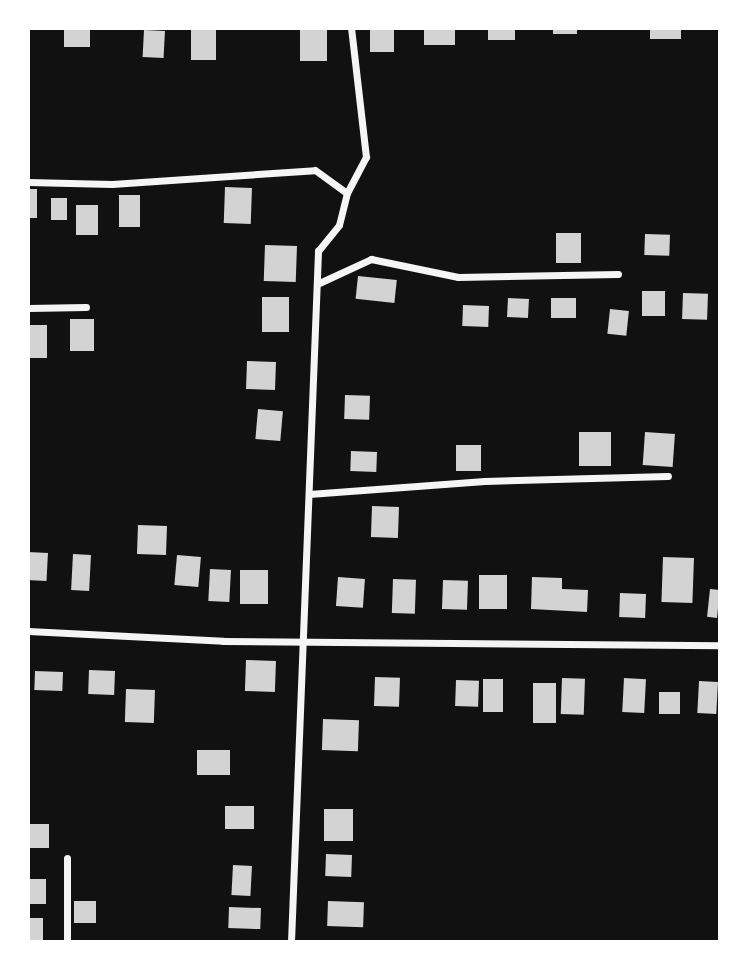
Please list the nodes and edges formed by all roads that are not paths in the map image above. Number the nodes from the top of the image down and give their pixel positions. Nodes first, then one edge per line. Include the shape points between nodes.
1 (351, 28) edge
2 (28, 182) edge
3 (347, 193) junction
4 (618, 274) dead end
5 (317, 284) junction
6 (86, 307) dead end
7 (28, 308) edge
8 (668, 476) dead end
9 (309, 494) junction
10 (28, 631) edge
11 (303, 642) junction
12 (720, 645) edge
13 (67, 858) dead end
14 (67, 942) edge
15 (291, 942) edge

1 - 3 street via 366,157
2 - 3 street via 112,184 315,170
3 - 5 street via 339,225 318,251
4 - 5 street via 458,277 371,259
5 - 9 street
6 - 7 street
8 - 9 street via 485,481
9 - 11 street
10 - 11 street
11 - 12 street
11 - 15 street
13 - 14 street

